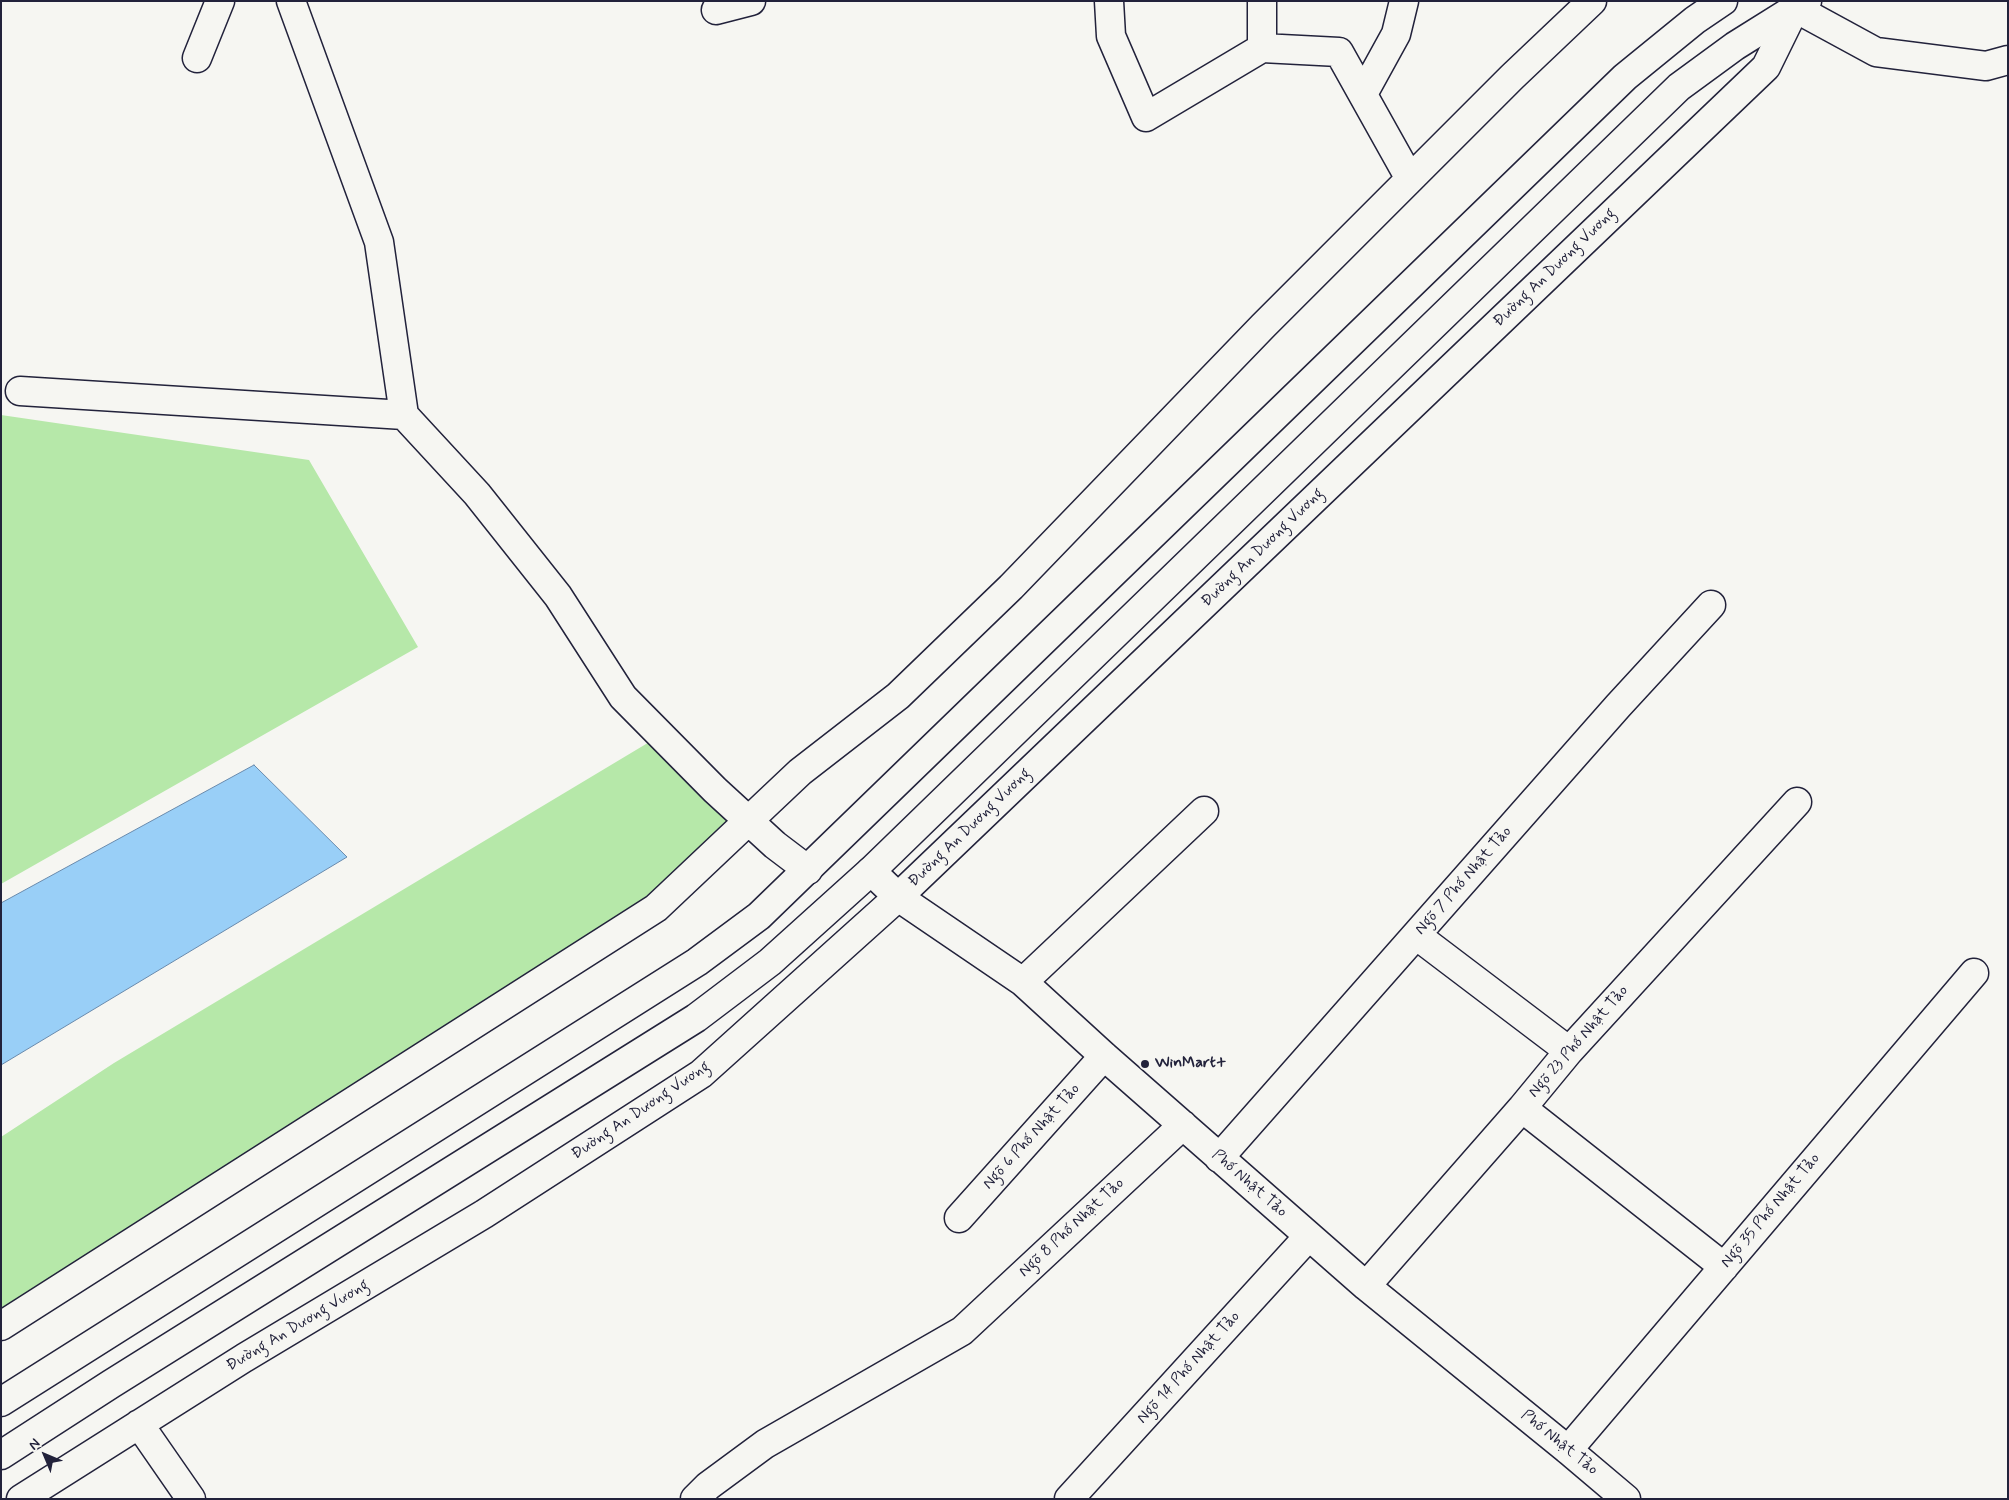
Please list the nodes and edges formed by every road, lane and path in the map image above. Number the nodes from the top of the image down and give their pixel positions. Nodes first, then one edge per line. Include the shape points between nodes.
1 (220, 1) edge
2 (291, 1) edge
3 (751, 1) edge
4 (1109, 1) edge
5 (1262, 1) edge
6 (1404, 1) edge
7 (1592, 1) edge
8 (1722, 1) edge
9 (1801, 5) edge
10 (716, 10) dead end
11 (1262, 48) junction
12 (197, 58) dead end
13 (2008, 60) edge
14 (1362, 94) junction
15 (1410, 179) junction
16 (20, 391) dead end
17 (404, 415) junction
18 (1711, 605) dead end
19 (1796, 802) dead end
20 (1204, 811) dead end
21 (749, 820) junction
22 (808, 870) junction
23 (870, 871) junction
24 (898, 897) junction
25 (1416, 935) junction
26 (1974, 973) dead end
27 (1023, 982) junction
28 (1569, 1051) junction
29 (1104, 1056) junction
30 (1522, 1108) junction
31 (1183, 1125) junction
32 (1219, 1158) junction
33 (960, 1218) dead end
34 (1308, 1236) junction
35 (1724, 1267) junction
36 (1366, 1286) junction
37 (1, 1326) edge
38 (1, 1402) edge
39 (139, 1424) junction
40 (1568, 1450) junction
41 (1, 1455) edge
42 (21, 1499) edge
43 (191, 1499) edge
44 (695, 1499) edge
45 (1069, 1499) edge
46 (1626, 1499) edge

1 - 12 street
2 - 17 street via 379,242
3 - 10 street
4 - 11 street via 1111,36 1146,117
5 - 11 street
6 - 14 street via 1396,34
7 - 15 street
8 - 22 street via 1624,77
9 - 13 street via 1876,52 1986,66
9 - 23 street via 1735,46 1679,87
9 - 24 street, Đường An Dương Vương via 1766,67
11 - 14 street via 1339,52
14 - 15 street
15 - 21 street via 1011,587 898,696 800,772
16 - 17 street
17 - 21 street via 477,494 558,596 623,697
18 - 25 street, Ngõ 7 Phố Nhật Tảo
19 - 28 street, Ngõ 23 Phố Nhật Tảo
20 - 27 street
21 - 22 street
21 - 37 street via 656,908
22 - 38 street via 759,916 696,962
23 - 24 street, Phố Nhật Tảo
23 - 41 street via 770,962 696,1018
24 - 27 street, Phố Nhật Tảo
24 - 39 street, Đường An Dương Vương via 701,1074 484,1214
25 - 28 street
25 - 32 street, Ngõ 7 Phố Nhật Tảo
26 - 35 street, Ngõ 35 Phố Nhật Tảo
27 - 29 street, Phố Nhật Tảo
28 - 30 street, Ngõ 23 Phố Nhật Tảo
29 - 31 street, Phố Nhật Tảo
29 - 33 street, Ngõ 6 Phố Nhật Tảo
30 - 35 street
30 - 36 street, Ngõ 23 Phố Nhật Tảo
31 - 32 street, Phố Nhật Tảo
31 - 44 street, Ngõ 8 Phố Nhật Tảo via 962,1332 765,1444
32 - 34 street, Phố Nhật Tảo
34 - 36 street, Phố Nhật Tảo
34 - 45 street, Ngõ 14 Phố Nhật Tảo
35 - 40 street, Ngõ 35 Phố Nhật Tảo
36 - 40 street, Phố Nhật Tảo
39 - 42 street, Đường An Dương Vương
39 - 43 street
40 - 46 street, Phố Nhật Tảo

